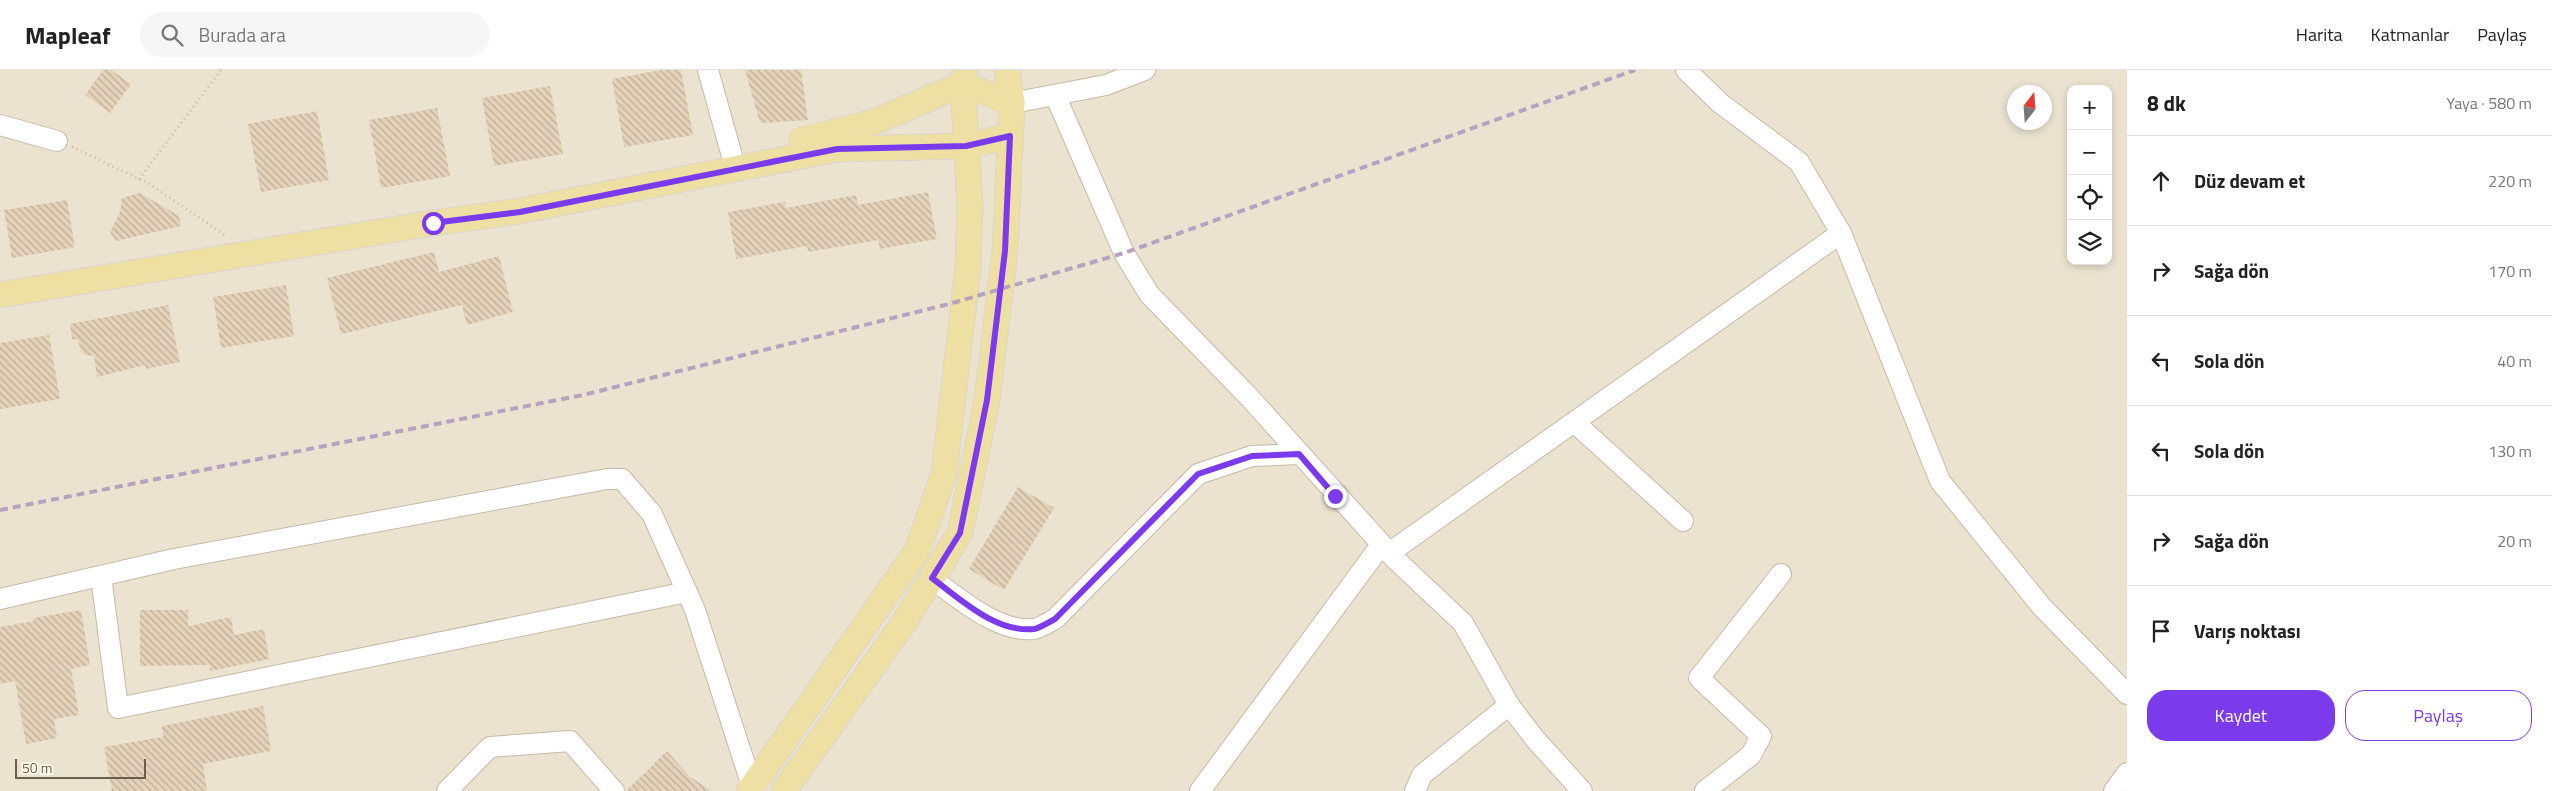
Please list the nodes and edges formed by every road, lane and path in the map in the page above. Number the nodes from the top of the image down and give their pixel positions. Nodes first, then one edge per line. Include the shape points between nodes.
1 (221, 70) edge
2 (708, 70) edge
3 (1007, 70) edge
4 (1145, 70) edge
5 (1686, 70) edge
6 (964, 77) edge
7 (1055, 95) junction
8 (1012, 103) junction
9 (0, 124) edge
10 (1010, 136) junction
11 (57, 141) joint
12 (966, 146) junction
13 (732, 156) junction
14 (139, 179) junction
15 (433, 223) junction
16 (1841, 233) junction
17 (251, 253) junction
18 (0, 295) edge
19 (1574, 422) junction
20 (1299, 454) junction
21 (1683, 521) dead end
22 (1385, 549) junction
23 (1781, 574) dead end
24 (101, 576) junction
25 (932, 578) junction
26 (687, 592) junction
27 (0, 600) edge
28 (2127, 694) edge
29 (1509, 705) junction
30 (2127, 773) edge
31 (750, 788) edge
32 (447, 791) edge
33 (614, 791) edge
34 (784, 791) edge
35 (1200, 791) edge
36 (1415, 791) edge
37 (1582, 791) edge
38 (1705, 791) edge
39 (2114, 791) edge

1 - 14 path
2 - 13 street
3 - 8 main road
4 - 7 street via 1106,85
5 - 16 street via 1720,102 1799,162
6 - 8 main road
6 - 12 main road
6 - 13 main road via 874,122
7 - 8 street
7 - 20 street via 1124,253 1149,294 1249,397
8 - 10 main road
9 - 11 street
10 - 12 main road
10 - 25 main road via 1005,251 987,400 960,533
11 - 14 path
12 - 15 main road via 837,149 520,212
12 - 31 main road via 970,205 968,267 944,474 917,551
13 - 15 main road via 472,203
14 - 17 path
15 - 17 main road
16 - 19 street
16 - 28 street via 1940,481 2042,607
17 - 18 main road
19 - 21 street
19 - 22 street
20 - 22 street
20 - 25 street via 1252,456 1198,474 1055,619 1034,629 1010,626 982,615
22 - 29 street via 1463,623
22 - 35 street
23 - 38 street via 1699,678 1760,736 1751,755
24 - 26 street via 174,559 607,479 622,479 652,514
24 - 26 street via 118,708
24 - 27 street
25 - 34 main road via 901,627
26 - 31 street
29 - 36 street via 1422,775
29 - 37 street
30 - 39 street
32 - 33 street via 490,747 570,741

